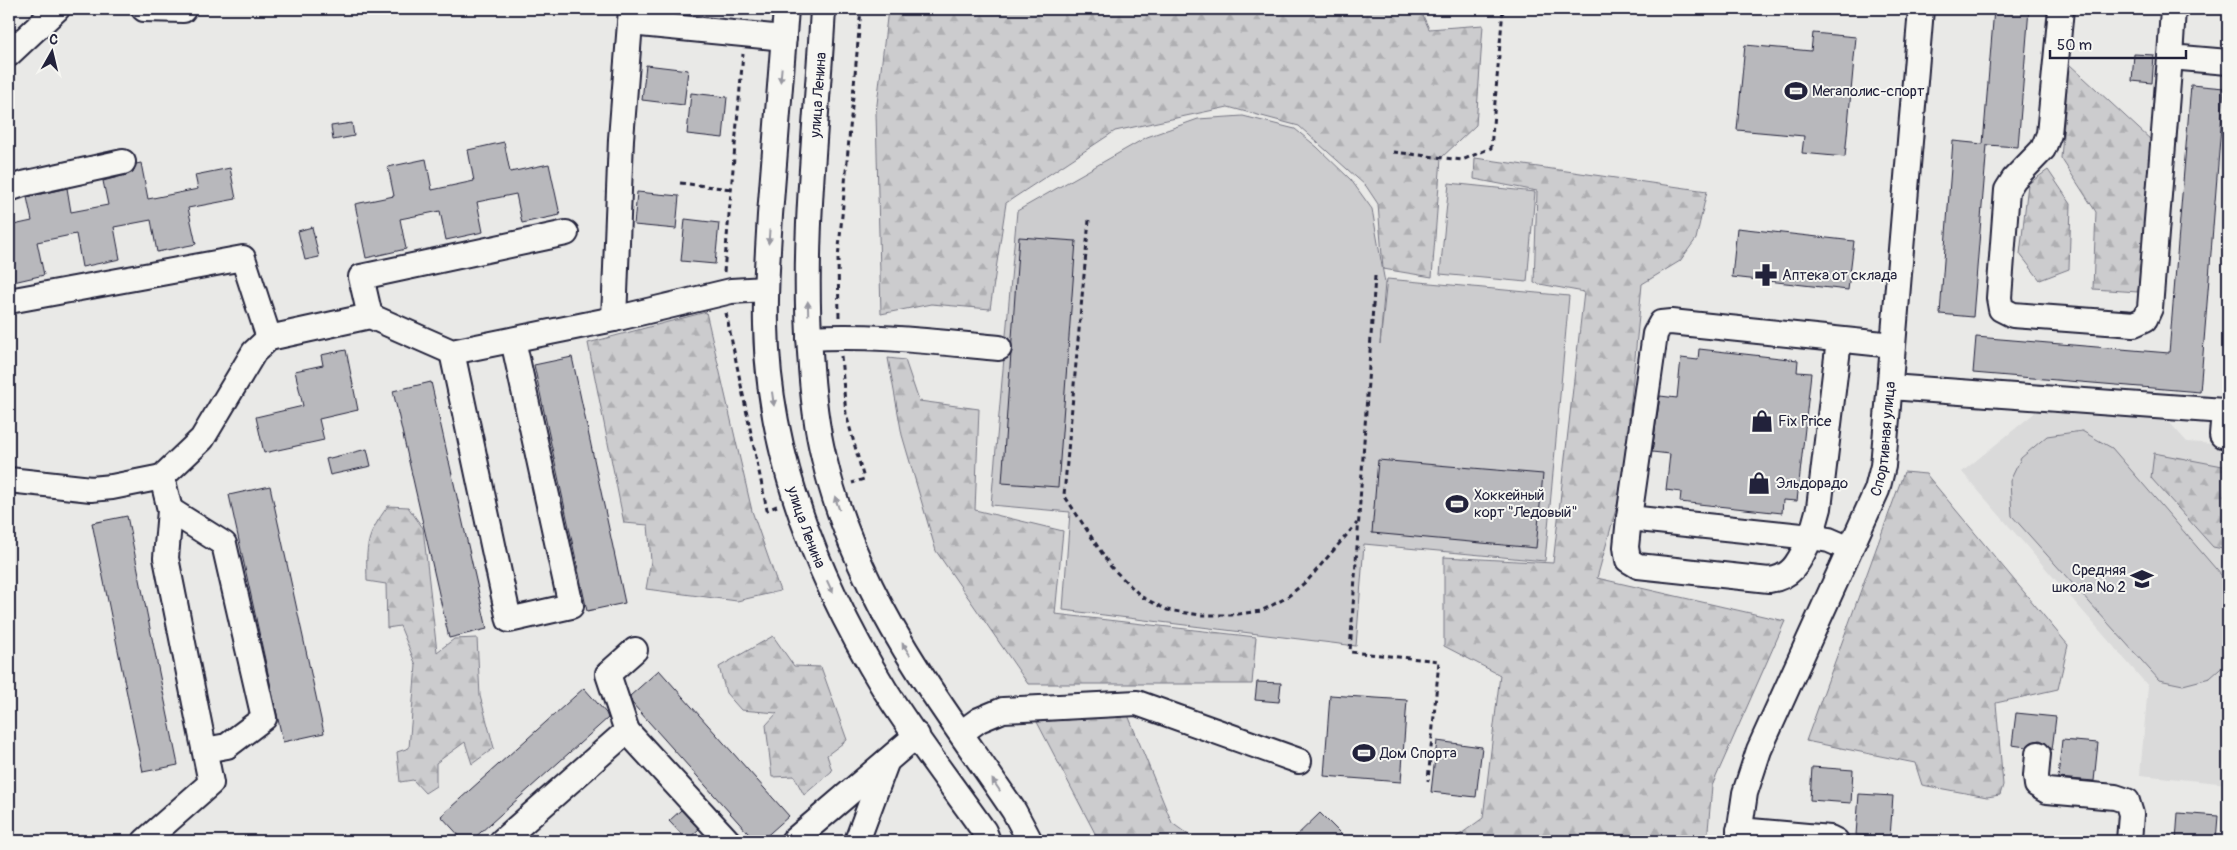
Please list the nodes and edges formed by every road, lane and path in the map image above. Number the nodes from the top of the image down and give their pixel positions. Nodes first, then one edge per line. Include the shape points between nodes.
1 (57, 9) edge
2 (144, 9) edge
3 (183, 9) edge
4 (786, 9) edge
5 (824, 9) edge
6 (861, 9) edge
7 (1502, 9) edge
8 (1921, 9) edge
9 (2061, 9) edge
10 (2173, 9) edge
11 (630, 16) edge
12 (745, 34) junction
13 (784, 38) junction
14 (9, 54) edge
15 (2170, 57) junction
16 (2228, 62) edge
17 (1393, 152) dead end
18 (122, 162) dead end
19 (773, 178) junction
20 (812, 181) junction
21 (680, 182) dead end
22 (9, 189) edge
23 (731, 189) junction
24 (1089, 220) dead end
25 (566, 233) dead end
26 (838, 259) dead end
27 (1375, 276) dead end
28 (766, 289) junction
29 (722, 294) junction
30 (9, 301) edge
31 (370, 316) junction
32 (614, 319) junction
33 (269, 338) junction
34 (809, 338) junction
35 (512, 340) junction
36 (1839, 340) junction
37 (1893, 345) junction
38 (999, 348) dead end
39 (452, 352) junction
40 (1890, 386) junction
41 (2228, 435) edge
42 (162, 476) junction
43 (9, 480) edge
44 (170, 510) junction
45 (766, 510) dead end
46 (1629, 518) junction
47 (1358, 523) junction
48 (1811, 537) junction
49 (1850, 549) junction
50 (635, 650) dead end
51 (627, 731) junction
52 (961, 733) junction
53 (917, 735) junction
54 (205, 750) junction
55 (2038, 754) dead end
56 (888, 759) junction
57 (1299, 761) dead end
58 (1428, 781) dead end
59 (1014, 811) junction
60 (986, 836) edge
61 (1738, 836) edge
62 (145, 841) edge
63 (502, 841) edge
64 (728, 841) edge
65 (793, 841) edge
66 (857, 841) edge
67 (1030, 841) edge
68 (1836, 841) edge
69 (2128, 841) edge

1 - 14 street
2 - 3 street
4 - 13 street, улица Ленина
5 - 20 street, улица Ленина
6 - 26 path
7 - 17 path via 1491,148 1462,160
8 - 37 street, Спортивная улица
9 - 15 street via 2049,134 2043,149 2014,179 2008,190 1999,298 2001,309 2013,315 2134,324 2146,319 2150,308
10 - 15 street
11 - 12 street
11 - 32 street via 621,139
12 - 13 street
12 - 23 path
13 -> 19 street, улица Ленина
15 - 16 street
18 - 22 street
19 - 20 street
19 -> 28 street, улица Ленина
34 -> 20 street, улица Ленина via 808,251
21 - 23 path
23 - 29 path
24 - 47 path via 1064,495 1111,567 1142,597 1167,610 1208,615 1261,611 1286,598 1308,580
25 - 31 street via 361,276
27 - 47 path
28 - 29 street
28 -> 53 street, улица Ленина via 769,371 775,413 800,511 818,563 842,614 887,692
29 - 32 street
29 - 45 path
30 - 33 street via 242,258
31 - 33 street
31 - 39 street
32 - 35 street
33 - 42 street via 254,352 202,439
34 - 38 street via 924,341
52 -> 34 street, улица Ленина via 894,630 870,586 851,540 824,458 816,419
35 - 39 street
35 - 39 street via 571,606 509,620
36 - 37 street
36 - 46 street via 1661,323 1656,334
36 - 48 street via 1819,508
37 - 40 street, Спортивная улица
40 - 41 street via 2224,411 2222,435
40 - 49 street, Спортивная улица via 1883,466 1877,490
42 - 43 street via 112,488 91,489
42 - 44 street
44 - 54 street via 166,558
44 - 54 street via 224,544 264,718 227,746
46 - 48 street
46 - 48 street via 1628,560 1638,566 1769,580 1782,579 1790,572
47 - 58 path via 1350,652 1439,662
48 - 49 street
49 - 61 street, Спортивная улица via 1759,750 1745,793
50 - 51 street via 608,674
51 - 63 street
51 - 64 street
52 - 57 street via 979,720 1003,710 1137,703
59 -> 52 street, улица Ленина
53 - 56 street
53 - 60 street, улица Ленина
54 - 62 street via 211,783
55 - 69 street via 2038,785 2047,791 2127,801 2131,814
56 - 65 street
56 - 66 street
59 - 60 street, улица Ленина
59 - 67 street, улица Ленина
61 - 68 street via 1830,838

